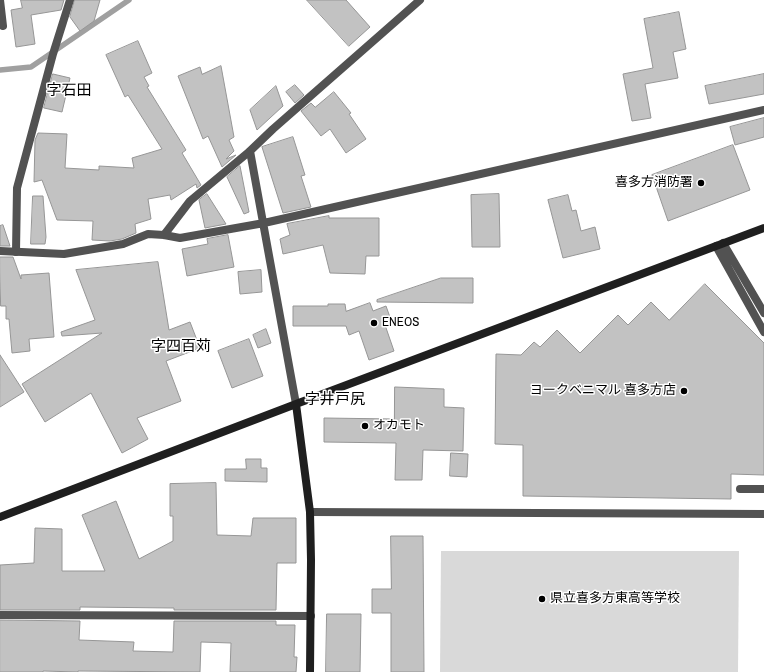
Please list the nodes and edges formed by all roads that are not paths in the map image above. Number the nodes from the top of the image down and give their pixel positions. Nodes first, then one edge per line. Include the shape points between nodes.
1 (0, 0) edge
2 (70, 0) edge
3 (420, 0) edge
4 (3, 26) dead end
5 (764, 110) edge
6 (250, 151) junction
7 (264, 223) junction
8 (764, 228) edge
9 (164, 234) junction
10 (719, 245) junction
11 (0, 251) edge
12 (16, 252) junction
13 (764, 313) edge
14 (763, 330) edge
15 (296, 404) junction
16 (740, 489) dead end
17 (764, 489) edge
18 (310, 512) junction
19 (764, 514) edge
20 (0, 517) edge
21 (0, 615) edge
22 (311, 616) junction
23 (310, 672) edge

1 - 4 street
2 - 12 street via 17,188
3 - 6 street
5 - 7 street
6 - 7 street
6 - 9 street via 190,201
7 - 9 street via 180,238
7 - 15 street
8 - 10 street
9 - 12 street via 148,234 123,244 64,254
10 - 13 street
10 - 14 street
10 - 15 street
11 - 12 street
15 - 18 street
15 - 20 street
16 - 17 street
18 - 19 street
18 - 22 street
21 - 22 street
22 - 23 street

